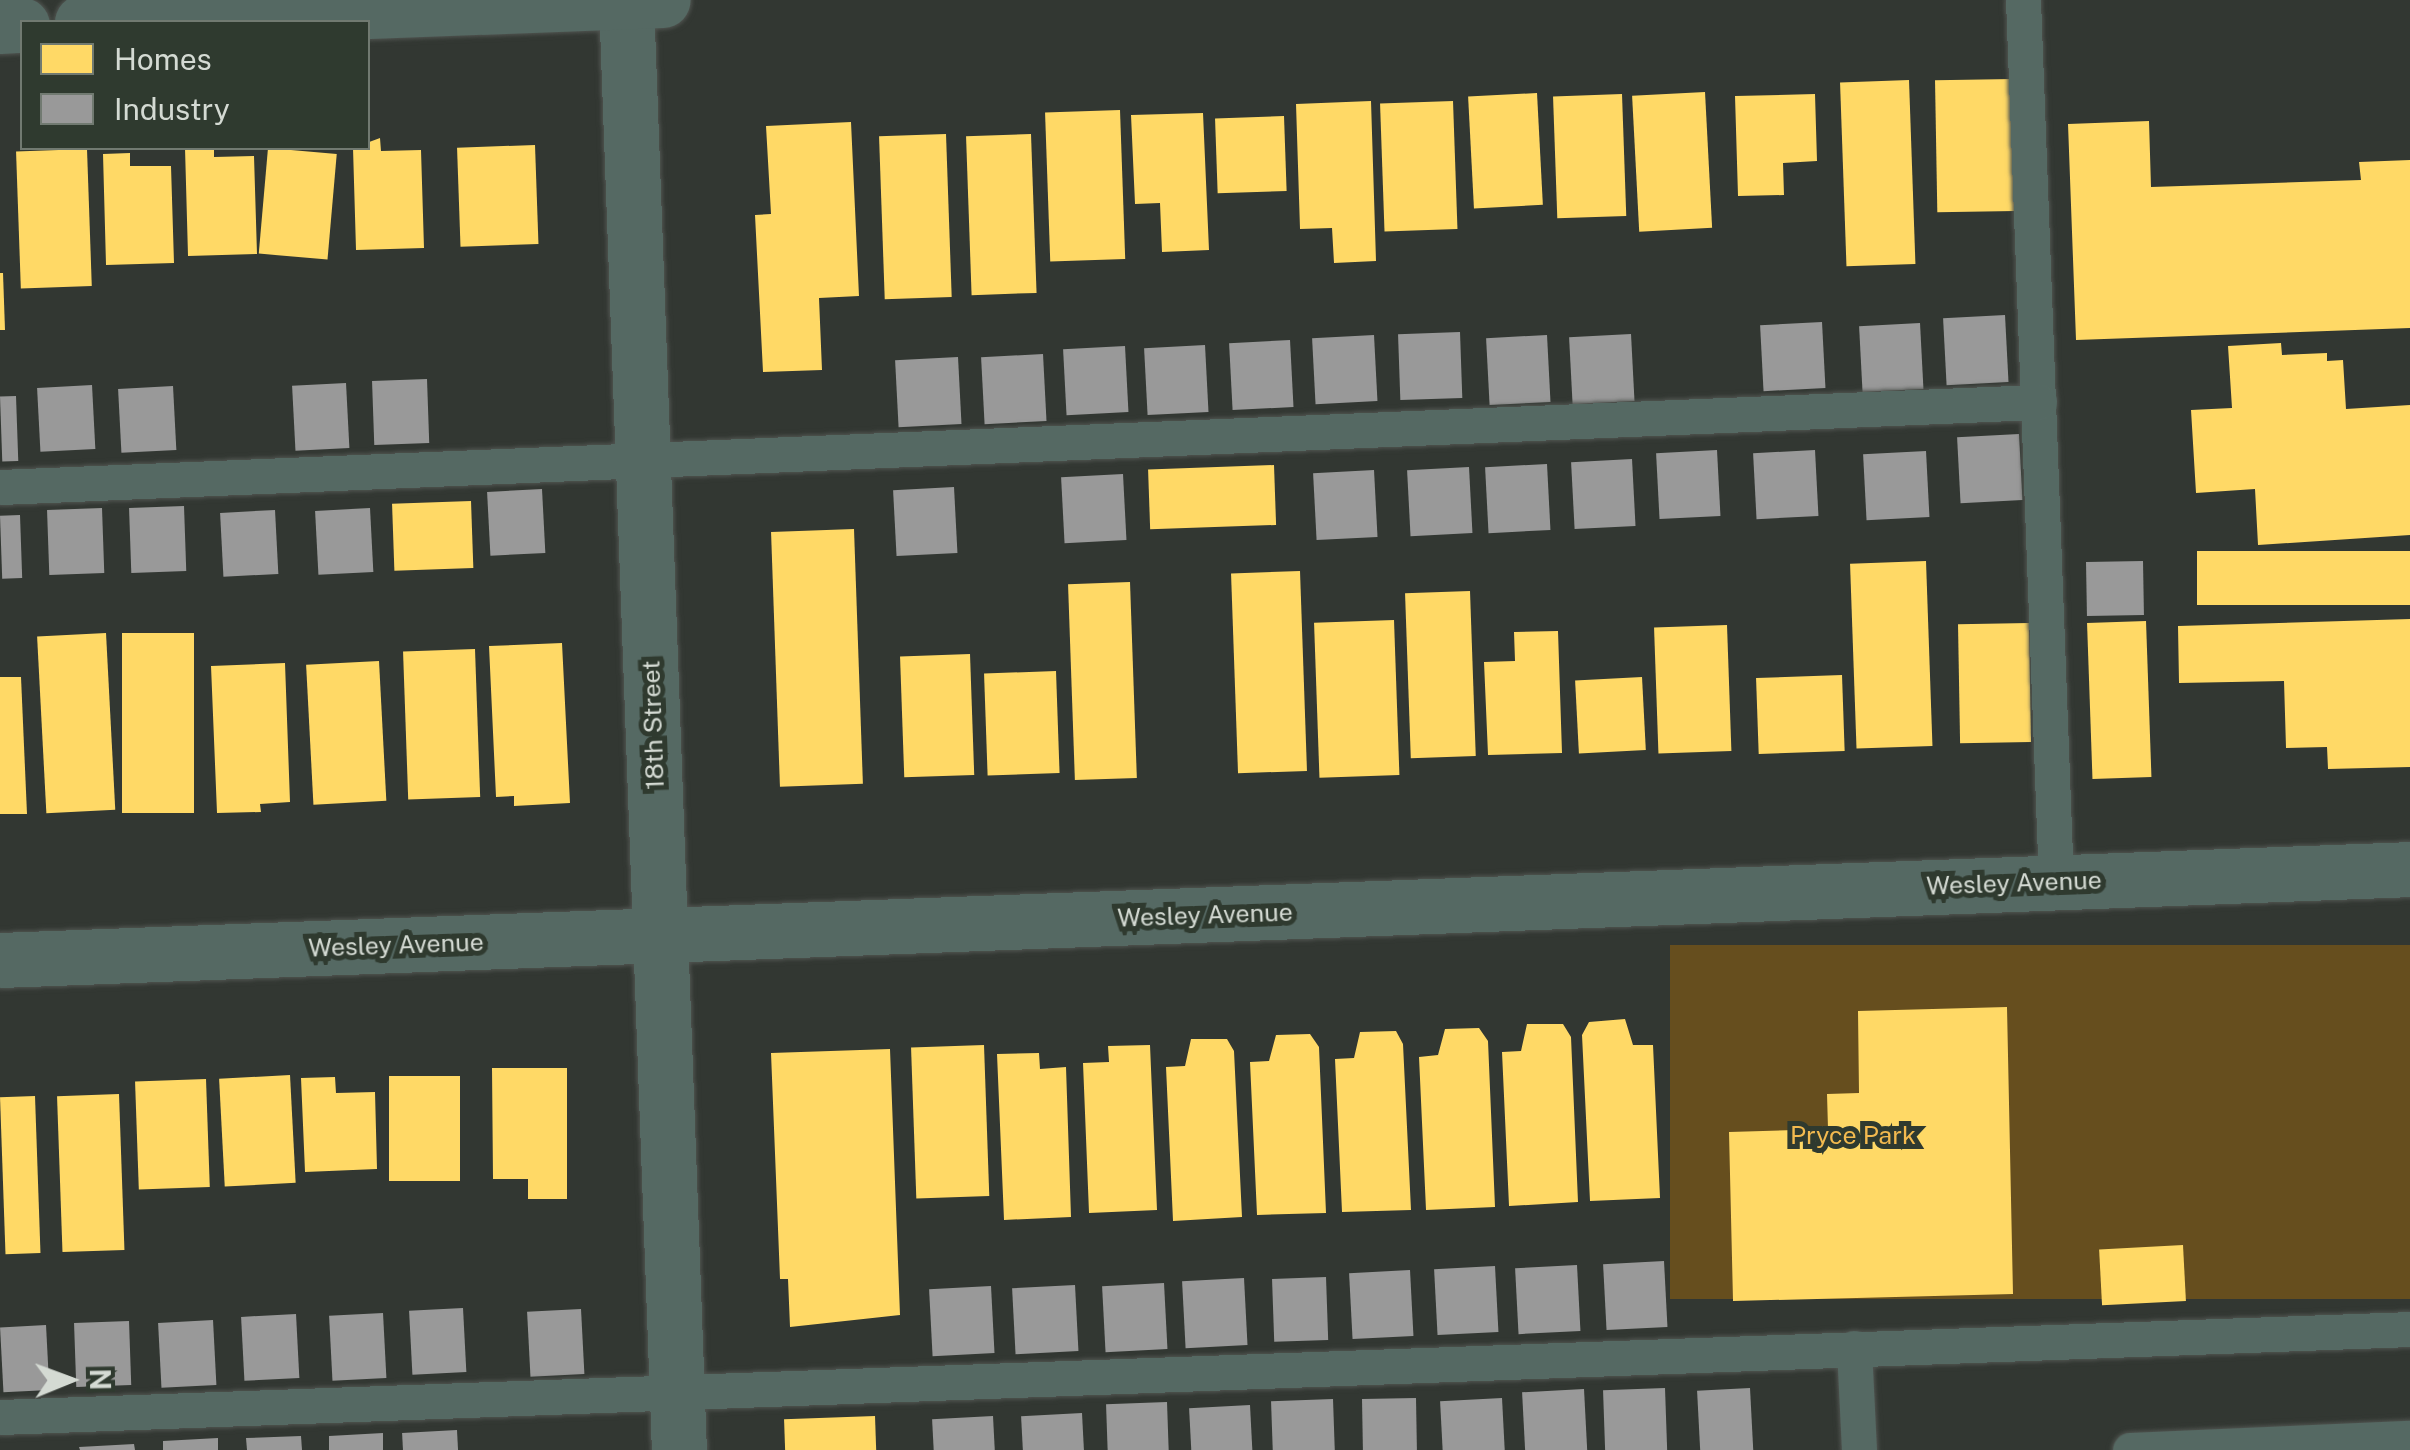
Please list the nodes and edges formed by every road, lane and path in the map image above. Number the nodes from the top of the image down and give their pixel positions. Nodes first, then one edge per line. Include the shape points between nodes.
1 (639, 0) edge
2 (2023, 0) edge
3 (133, 20) edge
4 (2039, 402) junction
5 (642, 460) junction
6 (0, 487) edge
7 (2410, 869) edge
8 (2056, 882) junction
9 (661, 935) junction
10 (0, 960) edge
11 (2410, 1330) edge
12 (1854, 1348) junction
13 (677, 1388) junction
14 (0, 1417) edge
15 (2410, 1438) edge
16 (680, 1450) edge
17 (1859, 1450) edge
18 (2130, 1450) edge

1 - 3 street
1 - 5 street, 18th Street
2 - 4 lane
4 - 5 lane
4 - 8 lane
5 - 6 lane
5 - 9 street, 18th Street
7 - 8 street, Wesley Avenue
8 - 9 street, Wesley Avenue
9 - 10 street, Wesley Avenue
9 - 13 street, 18th Street
11 - 12 lane
12 - 13 lane
12 - 17 lane
13 - 14 lane
13 - 16 street, 18th Street
15 - 18 lane

